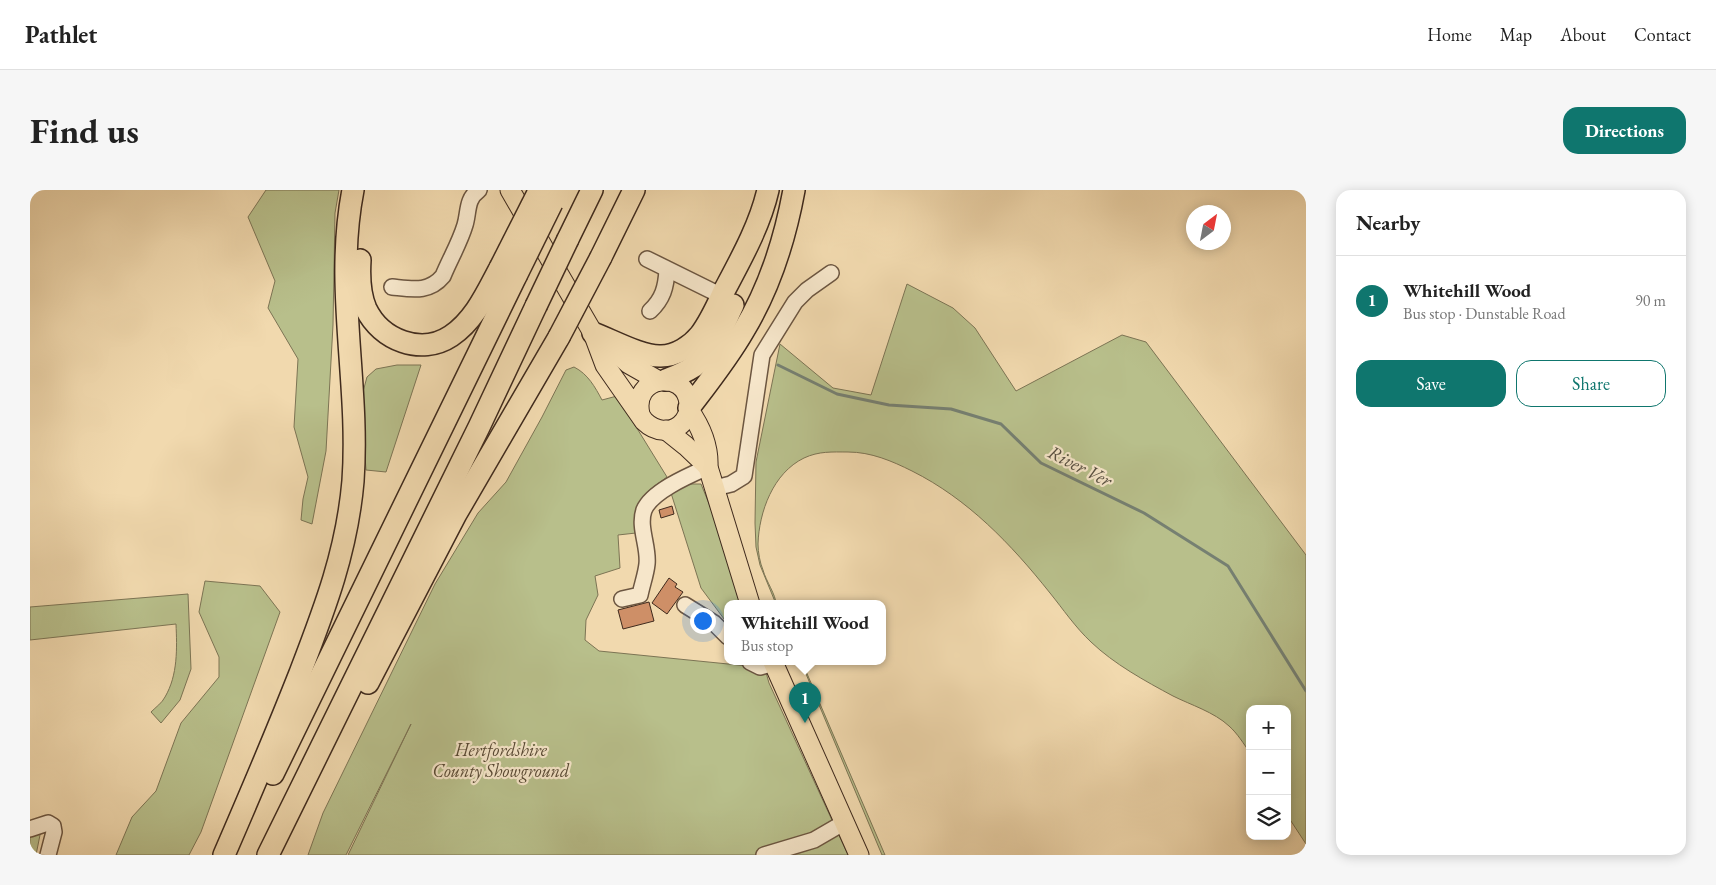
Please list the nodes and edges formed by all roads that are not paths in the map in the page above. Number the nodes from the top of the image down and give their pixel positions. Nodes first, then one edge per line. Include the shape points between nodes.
1 (353, 190) edge
2 (367, 190) edge
3 (479, 190) edge
4 (510, 190) edge
5 (592, 190) edge
6 (634, 190) edge
7 (770, 190) edge
8 (794, 190) edge
9 (547, 195) edge
10 (646, 258) dead end
11 (668, 270) junction
12 (508, 272) junction
13 (832, 273) dead end
14 (392, 287) dead end
15 (722, 296) junction
16 (650, 311) dead end
17 (593, 333) junction
18 (662, 381) junction
19 (689, 409) junction
20 (640, 414) junction
21 (666, 430) junction
22 (708, 467) junction
23 (715, 488) junction
24 (622, 599) dead end
25 (749, 600) edge
26 (685, 604) dead end
27 (724, 633) edge
28 (774, 665) edge
29 (845, 822) junction
30 (30, 829) edge
31 (48, 855) edge
32 (224, 855) edge
33 (234, 855) edge
34 (268, 855) edge
35 (276, 855) edge
36 (764, 855) edge
37 (859, 855) edge

1 - 32 highway via 345,270 354,454 350,508 342,553 316,632
2 - 12 highway via 360,249 361,292 371,317 393,338 418,344 435,343 451,336 469,320
3 - 14 street via 470,201 466,224 437,283 429,288
4 - 17 main road
5 - 34 highway, bridge
6 - 35 highway, bridge via 559,337 456,514
7 - 15 highway
7 - 18 highway via 772,206 762,245 712,345 694,366
8 - 19 highway via 781,245 758,306
9 - 12 highway, bridge
10 - 11 street
11 - 15 street
11 - 16 street via 663,295
12 - 33 highway
13 - 23 street via 795,302 762,355 744,476
15 - 17 highway via 699,336 679,352 669,355 645,354
17 - 18 main road via 629,364
17 - 20 main road via 605,365
18 - 19 main road via 679,385 685,391
18 - 20 main road via 648,386 642,394
19 - 21 main road via 680,425
19 - 22 main road via 709,454
20 - 21 main road via 651,427
21 - 22 main road
22 - 23 main road
22 - 24 street via 675,482 648,503 642,519 647,563 640,595
23 - 25 main road
26 - 27 street
28 - 29 main road
29 - 36 street via 814,840
29 - 37 main road
30 - 31 street via 48,823 53,826

